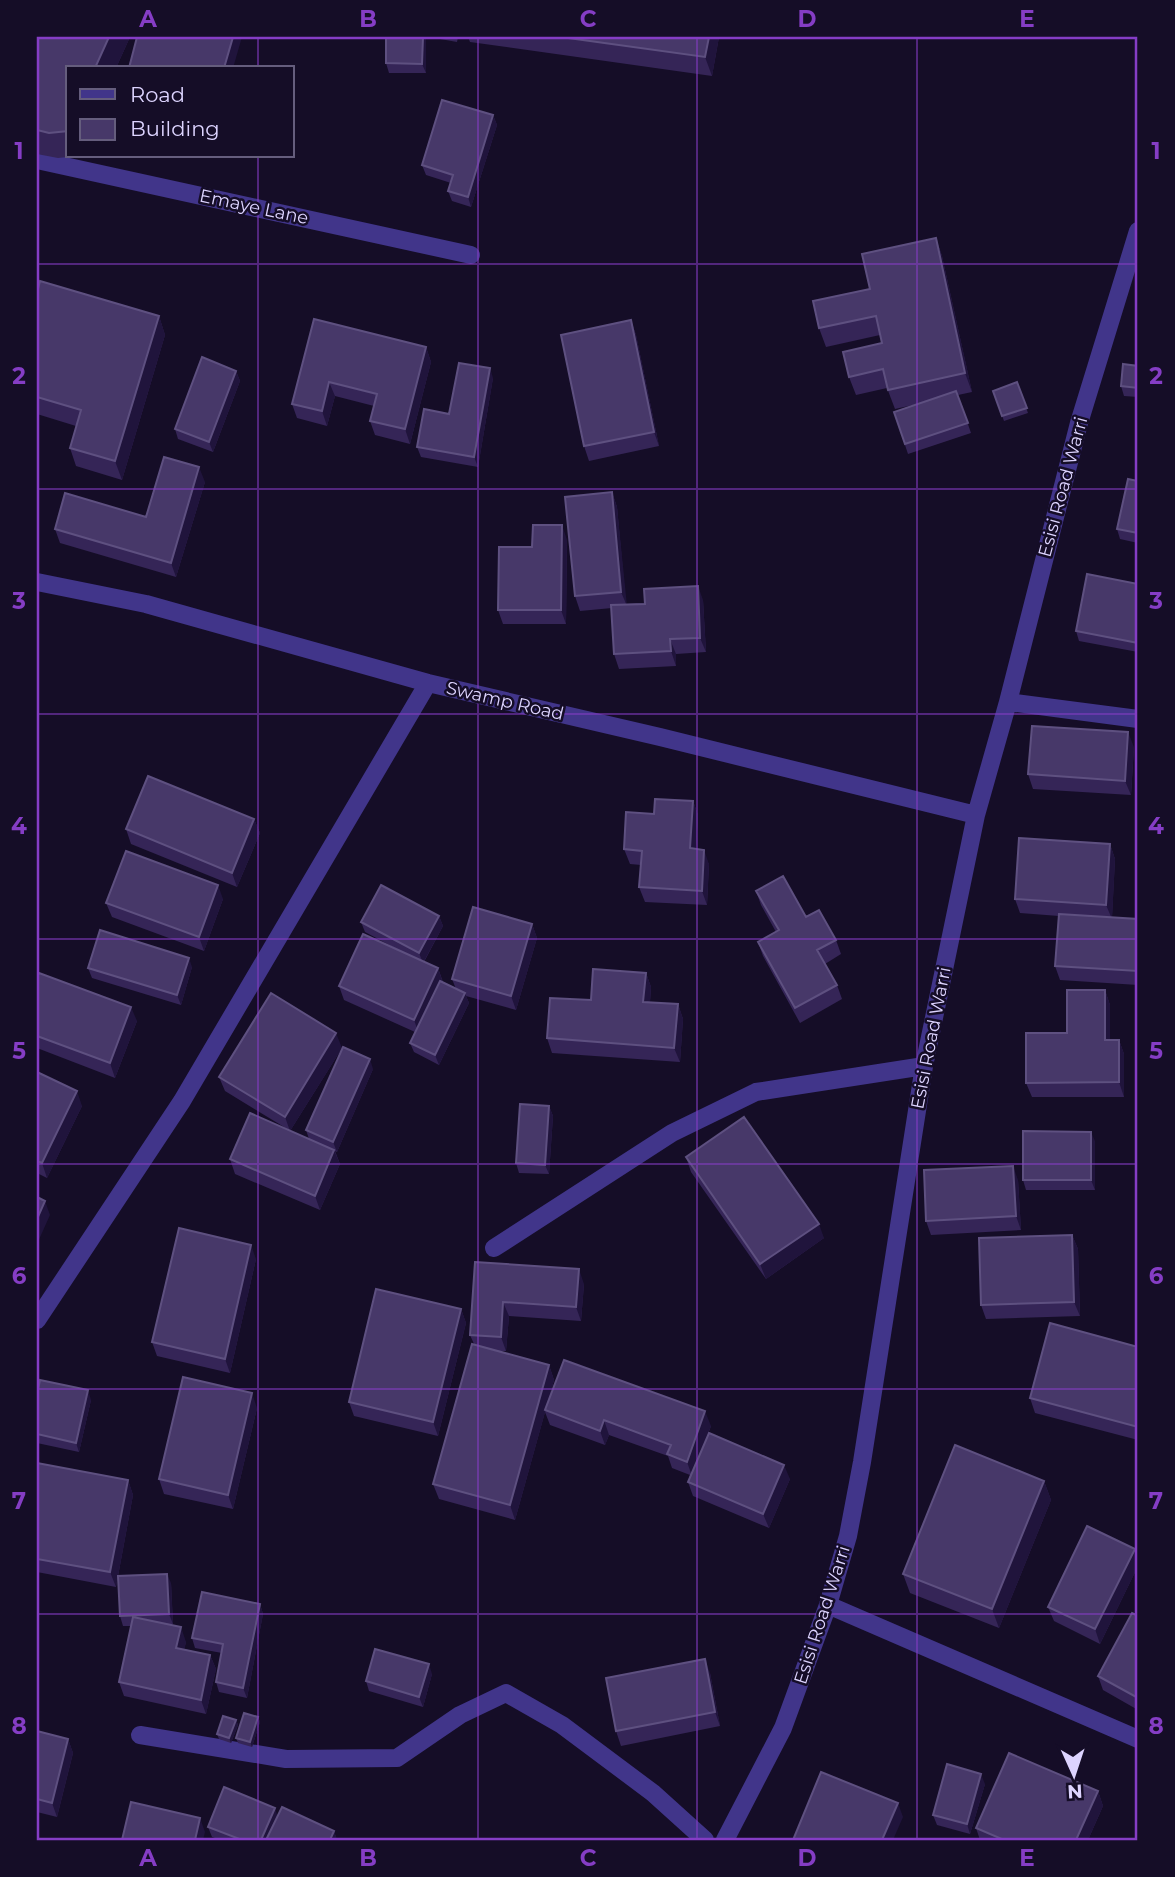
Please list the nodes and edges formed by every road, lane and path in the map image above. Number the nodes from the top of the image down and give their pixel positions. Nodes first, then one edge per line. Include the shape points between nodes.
1 (37, 160) edge
2 (1138, 231) edge
3 (471, 255) dead end
4 (37, 582) edge
5 (428, 683) junction
6 (1008, 702) junction
7 (1138, 719) edge
8 (976, 815) junction
9 (924, 1066) junction
10 (494, 1248) dead end
11 (37, 1320) edge
12 (828, 1605) junction
13 (140, 1735) dead end
14 (1138, 1739) edge
15 (705, 1840) edge
16 (725, 1840) edge

1 - 3 street, Emaye Lane
2 - 6 street, Esisi Road Warri via 1079,423
4 - 5 street, Swamp Road via 146,604
5 - 8 street, Swamp Road
5 - 11 street via 182,1101
6 - 7 street
6 - 8 street, Esisi Road Warri
8 - 9 street, Esisi Road Warri
9 - 10 street via 756,1092 672,1133
9 - 12 street, Esisi Road Warri via 862,1462
12 - 14 street
12 - 16 street, Esisi Road Warri via 783,1728
13 - 15 street via 286,1759 397,1758 460,1715 506,1693 562,1725 653,1793

